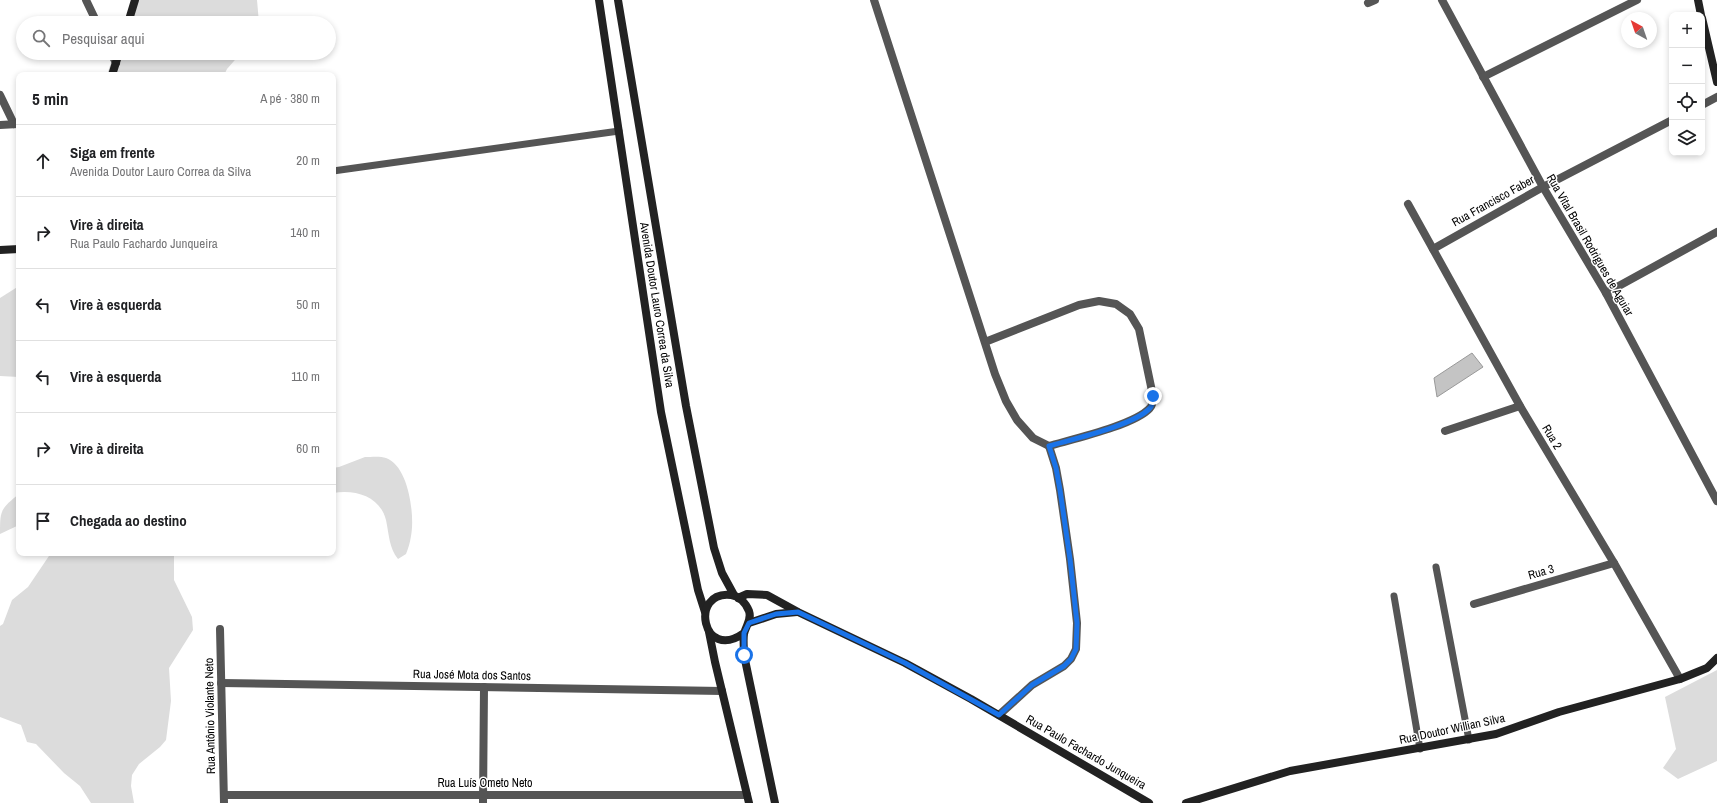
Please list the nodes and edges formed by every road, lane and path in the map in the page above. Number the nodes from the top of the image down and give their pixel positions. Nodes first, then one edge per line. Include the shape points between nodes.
1 (86, 0) edge
2 (135, 0) edge
3 (599, 0) edge
4 (618, 0) edge
5 (874, 0) edge
6 (1442, 0) edge
7 (1637, 0) edge
8 (1698, 0) edge
9 (1701, 12) edge
10 (94, 16) edge
11 (130, 16) edge
12 (1705, 29) edge
13 (114, 60) edge
14 (117, 60) edge
15 (116, 63) junction
16 (113, 72) edge
17 (1483, 77) junction
18 (1717, 82) edge
19 (0, 95) edge
20 (1717, 97) edge
21 (1705, 103) edge
22 (1669, 122) edge
23 (16, 124) edge
24 (0, 125) edge
25 (619, 131) junction
26 (336, 171) edge
27 (1543, 187) junction
28 (1408, 204) dead end
29 (1717, 232) edge
30 (16, 249) edge
31 (1433, 249) junction
32 (0, 250) edge
33 (1606, 293) junction
34 (985, 342) junction
35 (1520, 406) junction
36 (1445, 431) dead end
37 (1049, 446) junction
38 (1717, 501) edge
39 (1614, 563) junction
40 (1436, 567) dead end
41 (1394, 596) dead end
42 (736, 597) junction
43 (1474, 604) dead end
44 (705, 612) junction
45 (798, 612) junction
46 (749, 623) junction
47 (220, 629) dead end
48 (709, 632) junction
49 (744, 633) junction
50 (1717, 658) edge
51 (1680, 679) junction
52 (221, 683) junction
53 (484, 687) junction
54 (722, 691) junction
55 (999, 715) junction
56 (1469, 740) junction
57 (1420, 749) junction
58 (224, 799) edge
59 (483, 799) edge
60 (748, 799) edge
61 (775, 803) edge
62 (1149, 803) edge
63 (1186, 803) edge

1 - 10 street
2 - 11 main road
3 - 25 main road, Avenida Doutor Lauro Correa da Silva
4 - 42 main road, Avenida Doutor Lauro Correa da Silva via 686,406 714,548 722,574
5 - 34 street
6 - 17 street, Rua Vital Brasil Rodrigues de Aguiar
7 - 17 street
8 - 9 main road
12 - 18 main road
13 - 15 street
14 - 15 main road
15 - 16 main road
17 - 27 street, Rua Vital Brasil Rodrigues de Aguiar
19 - 23 street
20 - 21 street
22 - 27 street, Rua Francisco Faber
23 - 24 street
25 - 26 lane
25 - 44 main road, Avenida Doutor Lauro Correa da Silva via 661,412 698,590
27 - 31 street, Rua Francisco Faber
27 - 33 street, Rua Vital Brasil Rodrigues de Aguiar
28 - 31 street, Rua 2
29 - 33 street
30 - 32 main road
31 - 35 street, Rua 2
33 - 38 street, Rua Vital Brasil Rodrigues de Aguiar
34 - 37 street via 1006,401 1017,420 1033,438
34 - 37 street via 1079,305 1099,302 1116,304 1135,321 1139,329 1153,396 1152,406 1125,423
35 - 36 street
35 - 39 street, Rua 2
37 - 55 street via 1059,483 1069,552 1077,623 1076,649 1064,666 1032,685
39 - 43 street, Rua 3
39 - 51 street, Rua 2
40 - 56 lane
41 - 57 lane
42 - 44 main road via 724,595 716,598
42 - 45 main road, Rua Paulo Fachardo Junqueira via 747,594 767,595
42 - 46 main road via 743,601 749,611
44 - 48 main road via 705,623
45 - 46 main road via 776,614
45 - 55 main road, Rua Paulo Fachardo Junqueira via 905,663
46 - 49 main road
47 - 52 street, Rua Antônio Violante Neto
48 - 49 main road via 717,638 726,640 736,639
48 - 54 main road
49 - 61 main road via 744,655
50 - 51 main road, Rua Doutor Willian Silva via 1707,668
51 - 56 main road, Rua Doutor Willian Silva
52 - 53 street, Rua José Mota dos Santos
52 - 58 street, Rua Antônio Violante Neto
53 - 54 street, Rua José Mota dos Santos
53 - 59 street
54 - 60 main road
55 - 62 main road, Rua Paulo Fachardo Junqueira
56 - 57 main road, Rua Doutor Willian Silva
57 - 63 main road, Rua Doutor Willian Silva via 1290,771
58 - 59 street, Rua Luís Ometo Neto
59 - 60 street, Rua Luís Ometo Neto

